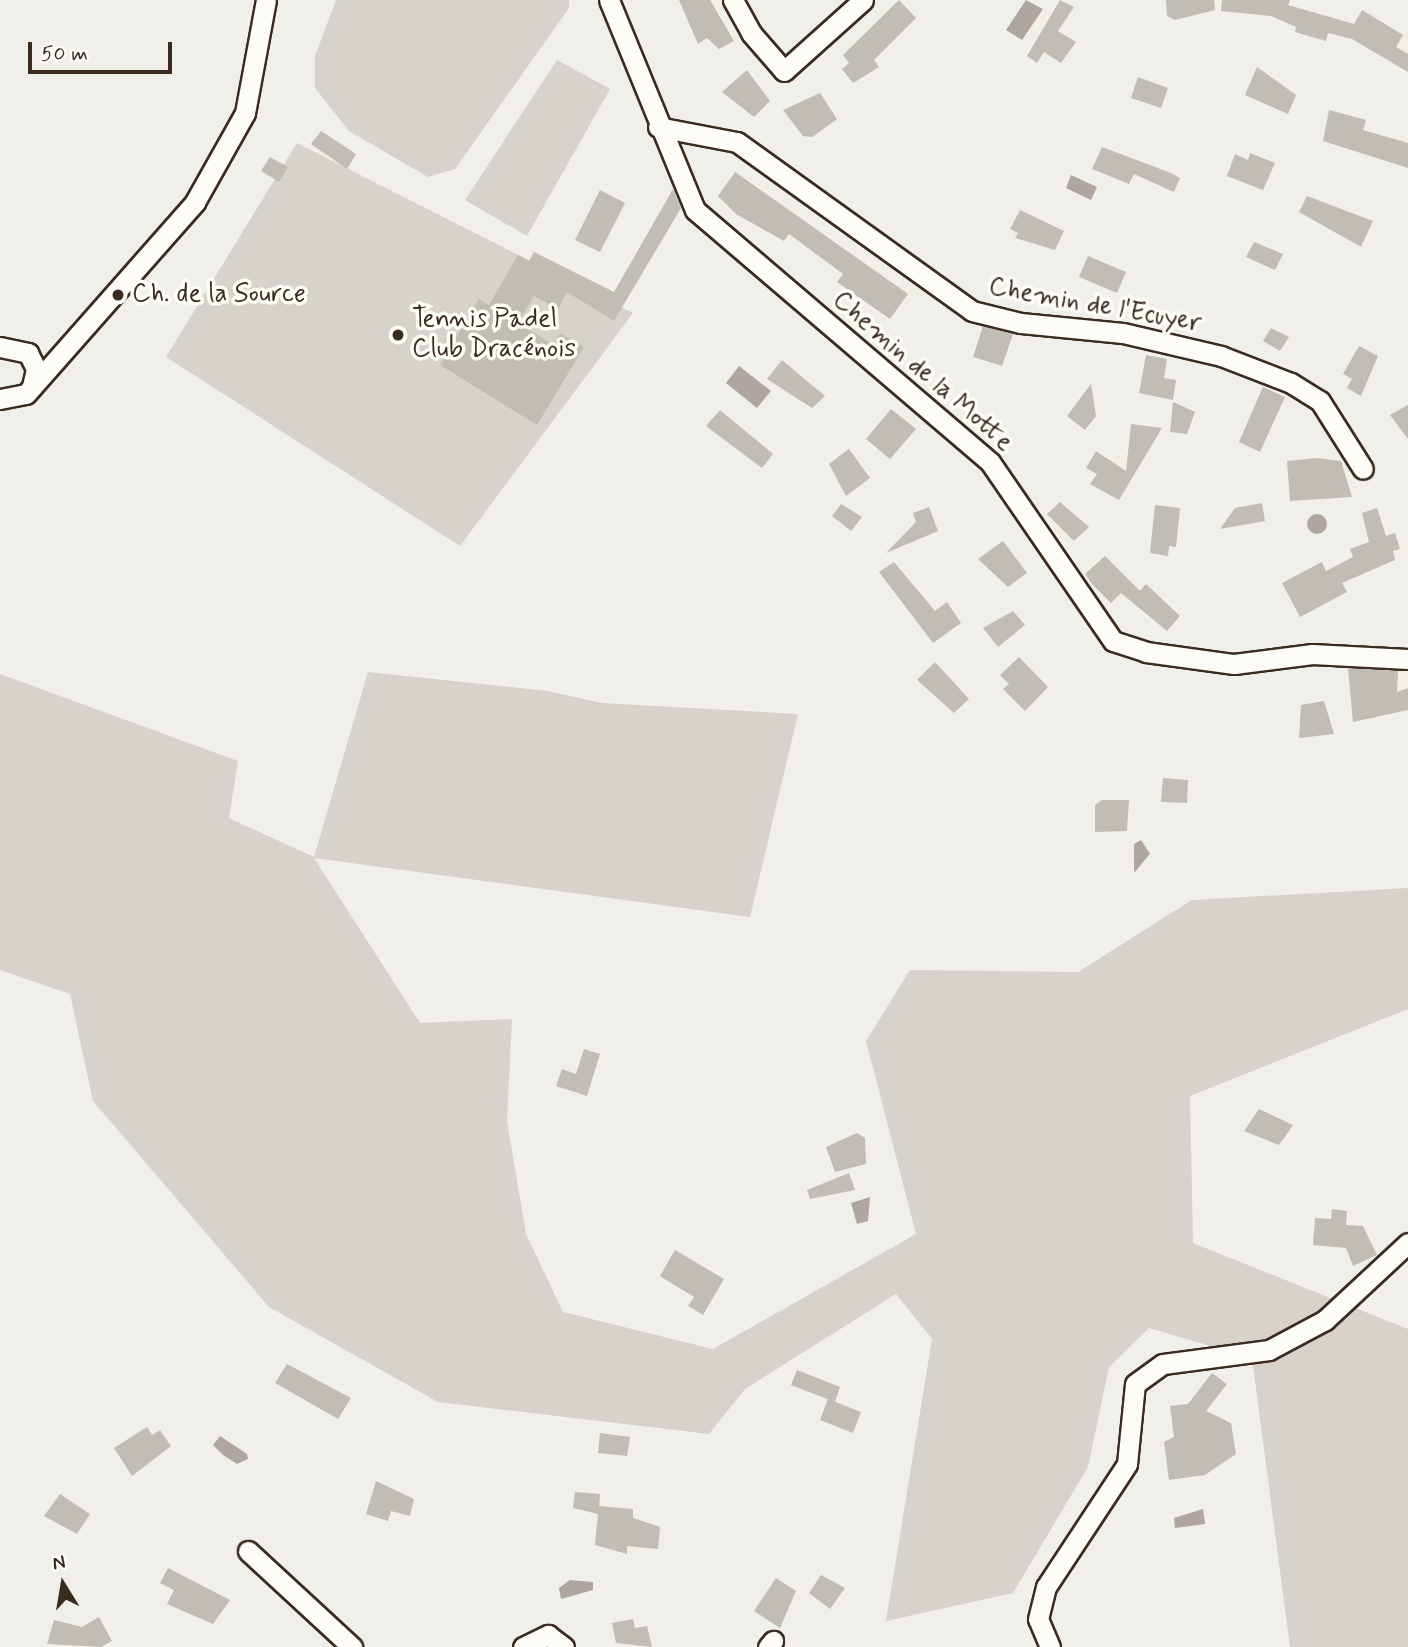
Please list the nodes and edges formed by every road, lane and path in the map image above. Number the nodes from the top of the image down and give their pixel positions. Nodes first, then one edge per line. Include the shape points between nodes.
1 (266, 0) edge
2 (609, 0) edge
3 (733, 0) edge
4 (863, 0) edge
5 (658, 127) junction
6 (75, 337) junction
7 (0, 346) edge
8 (24, 350) junction
9 (32, 387) junction
10 (0, 399) edge
11 (1363, 469) dead end
12 (1408, 659) edge
13 (1408, 1243) edge
14 (248, 1551) dead end
15 (352, 1647) edge
16 (523, 1647) edge
17 (564, 1647) edge
18 (1051, 1647) edge

1 - 6 street via 256,77 227,153 161,244
2 - 5 street, Chemin de la Motte
3 - 4 street via 751,33 784,71
5 - 11 street, Chemin de l'Ecuyer via 737,142 972,311 1021,323 1123,333 1221,356 1291,383 1320,401
5 - 12 street, Chemin de la Motte via 695,210 990,462 1113,641 1146,652 1234,664 1312,654
6 - 8 street
6 - 9 street
7 - 8 street
8 - 9 street via 36,369
9 - 10 street via 18,398
13 - 18 street via 1325,1320 1269,1350 1163,1364 1135,1384 1127,1464 1046,1587 1038,1619
14 - 15 street
16 - 17 street via 548,1635

